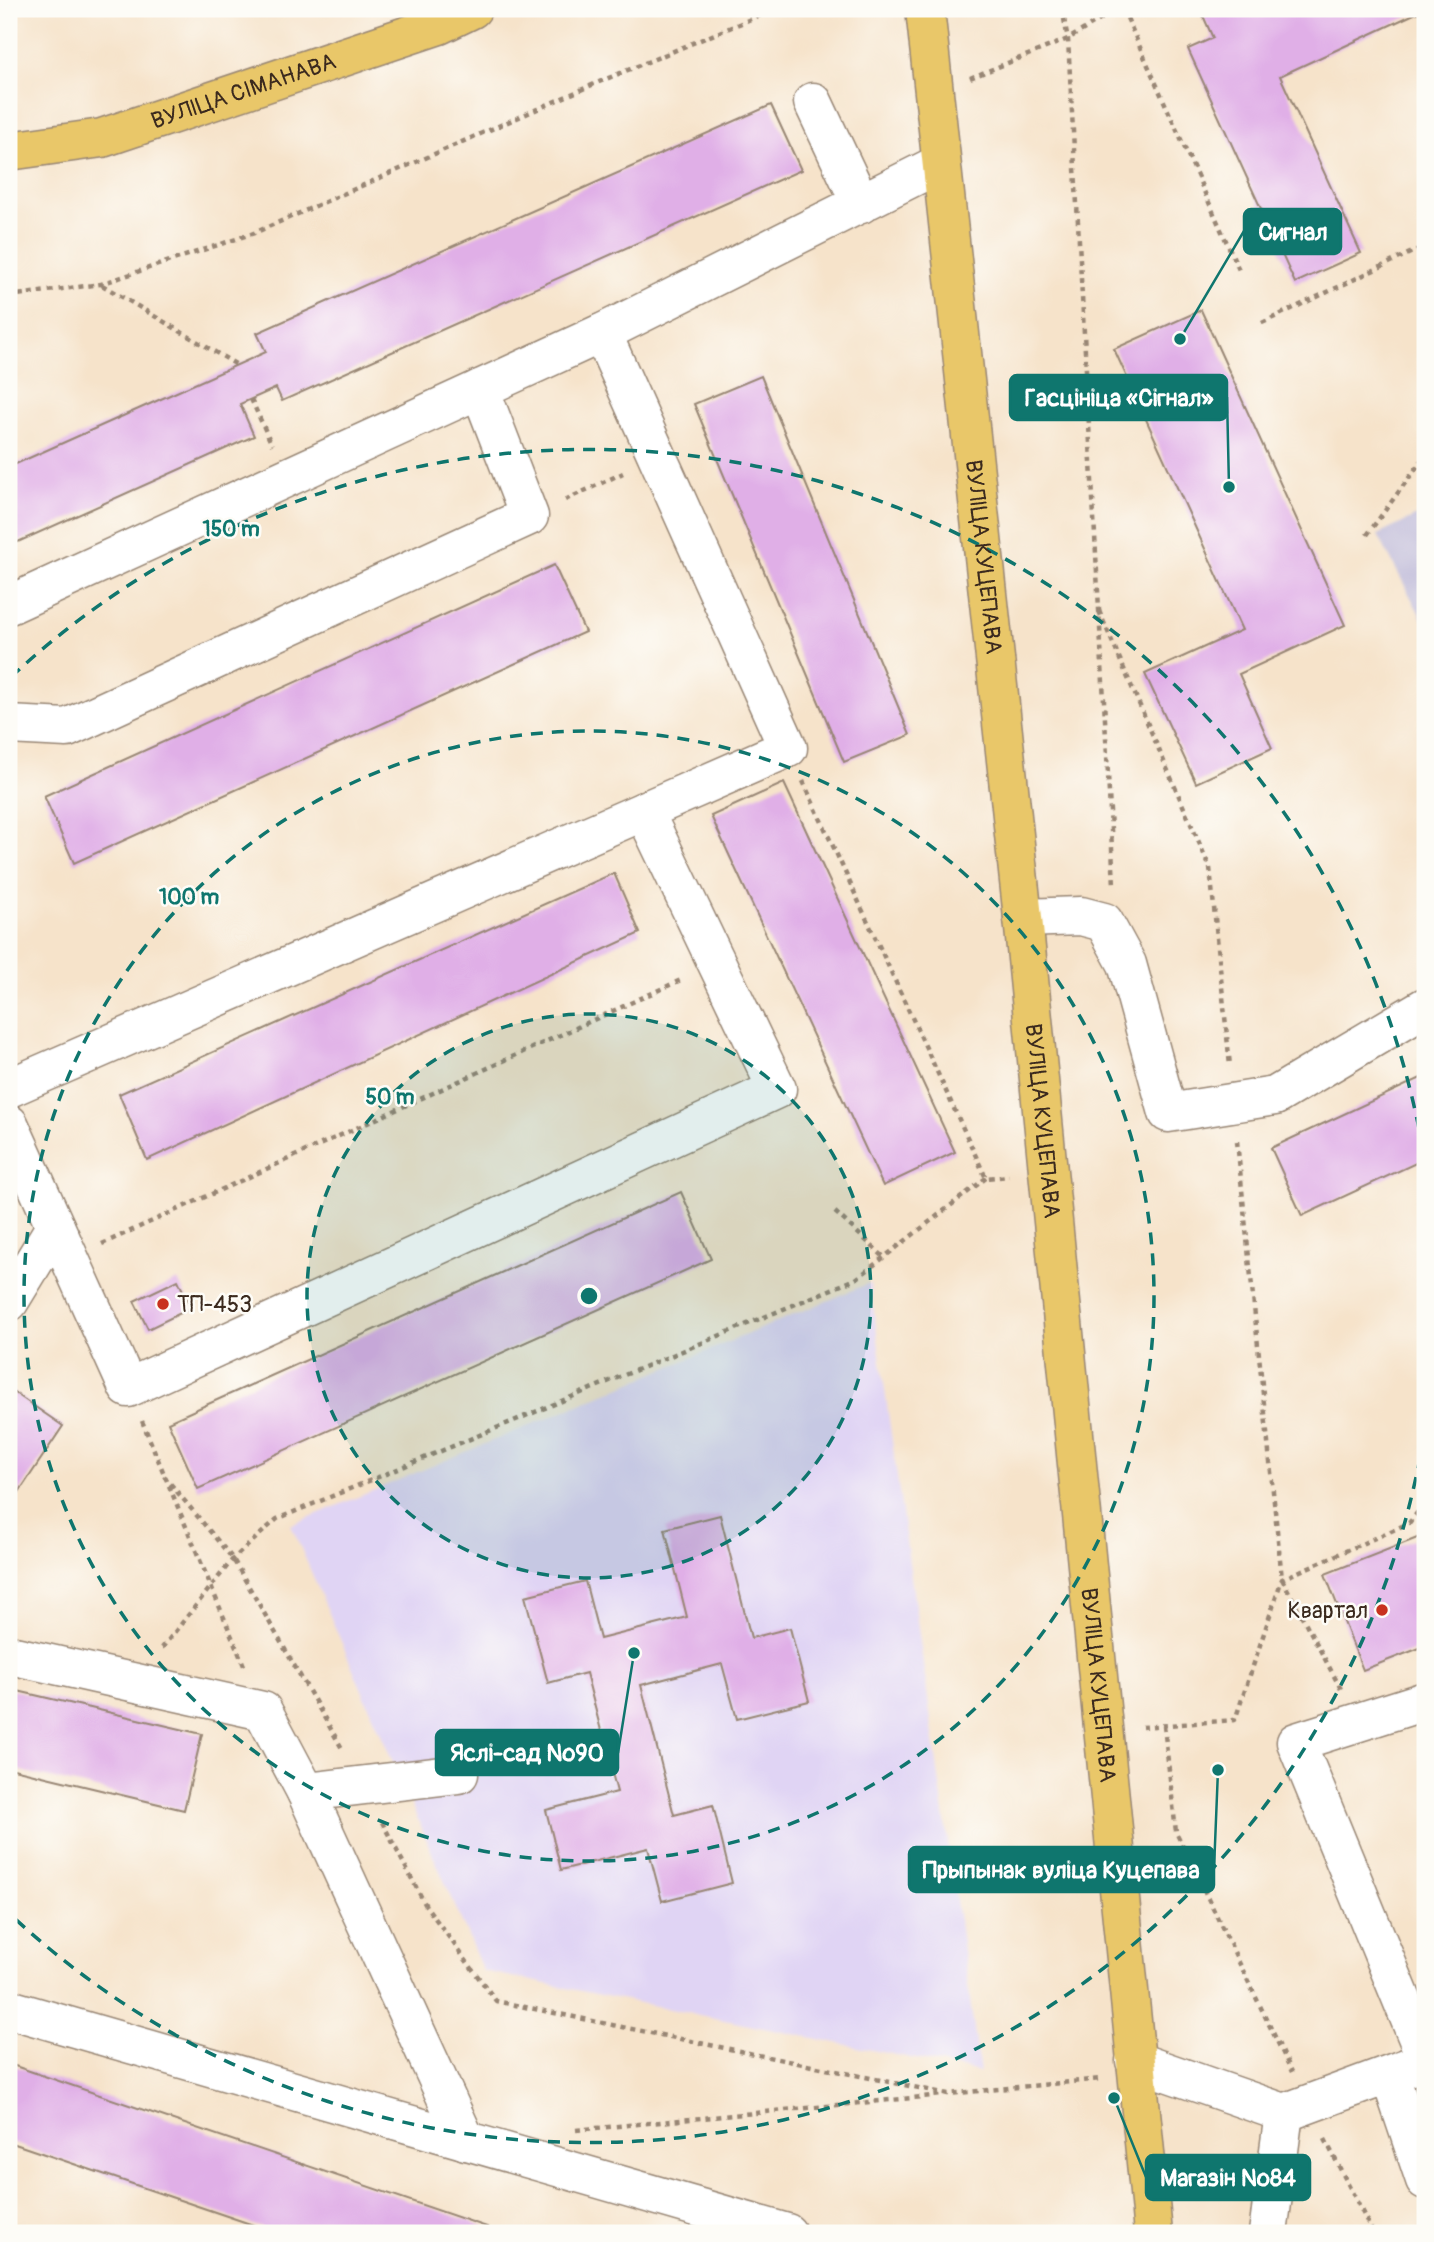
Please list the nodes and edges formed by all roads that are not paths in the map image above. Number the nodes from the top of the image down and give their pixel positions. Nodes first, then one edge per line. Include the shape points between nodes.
1 (472, 9) edge
2 (925, 9) edge
3 (813, 102) dead end
4 (9, 151) edge
5 (941, 163) junction
6 (860, 204) junction
7 (602, 333) junction
8 (480, 389) junction
9 (9, 605) edge
10 (9, 725) edge
11 (644, 811) junction
12 (1023, 918) junction
13 (1425, 1007) edge
14 (9, 1088) edge
15 (9, 1125) edge
16 (62, 1243) junction
17 (9, 1302) edge
18 (10, 1655) edge
19 (1425, 1701) edge
20 (459, 1774) dead end
21 (306, 1792) junction
22 (9, 2009) edge
23 (1425, 2059) edge
24 (1136, 2068) junction
25 (1390, 2076) junction
26 (1295, 2109) junction
27 (466, 2141) junction
28 (1425, 2180) edge
29 (787, 2233) edge
30 (1153, 2233) edge
31 (1268, 2233) edge

1 - 4 main road, ВУЛІЦА СІМАНАВА via 439,25 102,138
2 - 5 main road, ВУЛІЦА КУЦЕПАВА
3 - 6 street
5 - 6 street
5 - 12 main road, ВУЛІЦА КУЦЕПАВА
6 - 7 street
7 - 8 street
7 - 11 street via 788,748
8 - 9 street
8 - 10 street via 529,516 67,728
11 - 14 street
11 - 16 street via 778,1089 128,1388
12 - 13 street via 1081,916 1104,922 1127,964 1168,1113 1275,1096
12 - 24 main road, ВУЛІЦА КУЦЕПАВА
15 - 16 street
16 - 17 street
18 - 21 street via 263,1711
19 - 23 street via 1296,1742
20 - 21 street
21 - 27 street
22 - 27 street
23 - 25 street
24 - 26 street
24 - 30 main road, ВУЛІЦА КУЦЕПАВА
25 - 26 street
25 - 28 street
26 - 31 street
27 - 29 street

